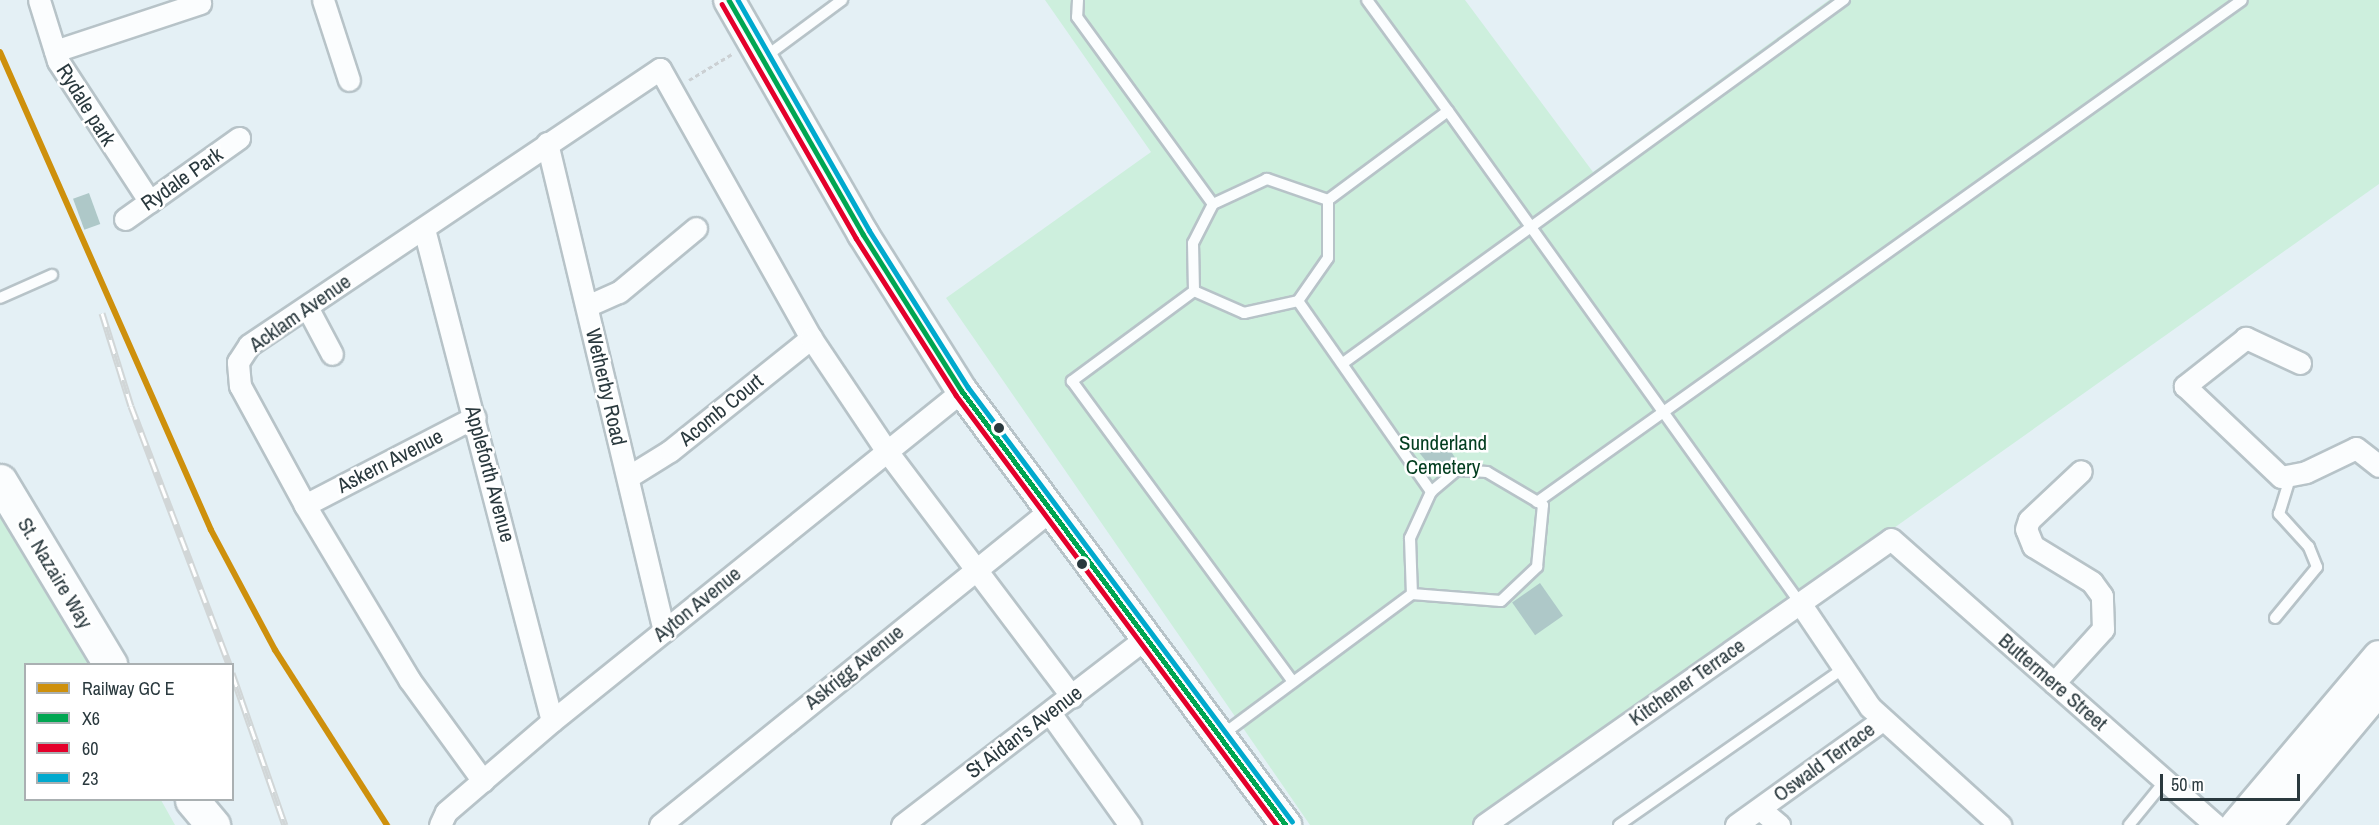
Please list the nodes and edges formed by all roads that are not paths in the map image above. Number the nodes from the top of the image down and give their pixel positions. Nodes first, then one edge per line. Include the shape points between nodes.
1 (39, 0) edge
2 (323, 0) edge
3 (729, 0) edge
4 (842, 0) edge
5 (1078, 0) edge
6 (1367, 0) edge
7 (1844, 0) edge
8 (2242, 0) edge
9 (200, 3) dead end
10 (55, 51) junction
11 (756, 51) junction
12 (349, 80) dead end
13 (1448, 111) junction
14 (239, 138) dead end
15 (548, 143) junction
16 (1328, 200) junction
17 (150, 202) junction
18 (1213, 204) junction
19 (125, 219) dead end
20 (1531, 227) junction
21 (696, 228) dead end
22 (424, 229) junction
23 (52, 275) dead end
24 (1194, 291) junction
25 (0, 298) edge
26 (1298, 301) junction
27 (587, 306) junction
28 (307, 307) junction
29 (811, 338) junction
30 (332, 354) dead end
31 (2300, 363) dead end
32 (1342, 364) junction
33 (962, 391) junction
34 (1662, 413) junction
35 (475, 417) junction
36 (886, 450) junction
37 (2379, 466) edge
38 (2081, 471) dead end
39 (2291, 475) junction
40 (628, 477) junction
41 (0, 481) edge
42 (1431, 492) junction
43 (1537, 502) junction
44 (305, 505) junction
45 (1049, 511) junction
46 (1891, 538) joint
47 (974, 570) junction
48 (1412, 594) junction
49 (1800, 603) junction
50 (2275, 618) dead end
51 (664, 631) junction
52 (1146, 638) junction
53 (2379, 656) edge
54 (109, 663) edge
55 (1844, 668) junction
56 (1293, 682) junction
57 (2054, 683) junction
58 (2379, 690) edge
59 (1072, 697) junction
60 (1050, 713) junction
61 (1882, 720) junction
62 (552, 721) junction
63 (1220, 737) junction
64 (483, 781) junction
65 (2165, 782) junction
66 (193, 801) edge
67 (1760, 808) junction
68 (213, 825) edge
69 (440, 825) edge
70 (660, 825) edge
71 (902, 825) edge
72 (1130, 825) edge
73 (1287, 825) edge
74 (1484, 825) edge
75 (1619, 825) edge
76 (1736, 825) edge
77 (1779, 825) edge
78 (2001, 825) edge
79 (2129, 825) edge
80 (2215, 825) edge
81 (2236, 825) edge
82 (2266, 825) edge

1 - 10 street, Rydale park
2 - 12 street
3 - 11 main road
4 - 11 lane
5 - 18 lane via 1077,17
6 - 13 lane
7 - 20 lane
8 - 34 lane
9 - 10 street, Rydale Park
10 - 17 street, Rydale park via 81,102
11 - 33 main road
13 - 16 lane
13 - 20 lane
14 - 17 street, Rydale Park
15 - 22 street, Acklam Avenue
15 - 27 street, Wetherby Road
15 - 29 street, Acklam Avenue via 660,69
16 - 18 lane via 1266,179
16 - 26 lane via 1328,258
17 - 19 street, Rydale Park
18 - 24 lane via 1193,243
20 - 32 lane
20 - 34 lane
21 - 27 street via 619,292
22 - 28 street, Acklam Avenue
22 - 35 street, Appleforth Avenue
23 - 25 lane
24 - 26 lane via 1244,313
24 - 56 lane via 1071,381
26 - 32 lane
27 - 40 street, Wetherby Road
28 - 30 street
28 - 44 street, Acklam Avenue via 249,345 238,362 240,386
29 - 36 street
29 - 40 street, Acomb Court via 670,451
31 - 39 street via 2246,338 2185,386 2281,477
32 - 42 lane
33 - 36 street, Ayton Avenue
33 - 45 main road
34 - 43 lane
34 - 49 lane
35 - 44 street, Askern Avenue
35 - 62 street, Appleforth Avenue
36 - 47 street
36 - 51 street, Ayton Avenue
37 - 39 street via 2356,448
38 - 57 street via 2029,520 2026,529 2033,546 2091,582 2104,604 2103,629
39 - 50 lane via 2279,514 2309,547 2316,567
40 - 51 street, Wetherby Road
41 - 54 highway, St. Nazaire Way
42 - 43 lane via 1457,470 1487,472
42 - 48 lane via 1410,538
43 - 48 lane via 1543,506 1537,567 1501,601
44 - 64 street, Acklam Avenue via 409,679
45 - 47 street, Askrigg Avenue
45 - 52 main road
46 - 49 street, Kitchener Terrace
46 - 57 street, Buttermere Street
47 - 59 street
47 - 70 street, Askrigg Avenue
48 - 56 lane
49 - 55 street
49 - 74 street, Kitchener Terrace
51 - 62 street, Ayton Avenue
52 - 59 street, St Aidan's Avenue
52 - 63 main road
53 - 81 main road
55 - 61 street
55 - 75 lane
56 - 63 lane
57 - 65 street, Buttermere Street
58 - 82 main road
59 - 60 street, St Aidan's Avenue
60 - 71 street, St Aidan's Avenue
60 - 72 street
61 - 67 street, Oswald Terrace
61 - 78 street
62 - 64 street, Ayton Avenue
63 - 73 main road
64 - 69 street, Ayton Avenue via 446,812
65 - 79 lane
65 - 80 street, Buttermere Street
66 - 68 highway
67 - 76 street, Oswald Terrace
67 - 77 street

